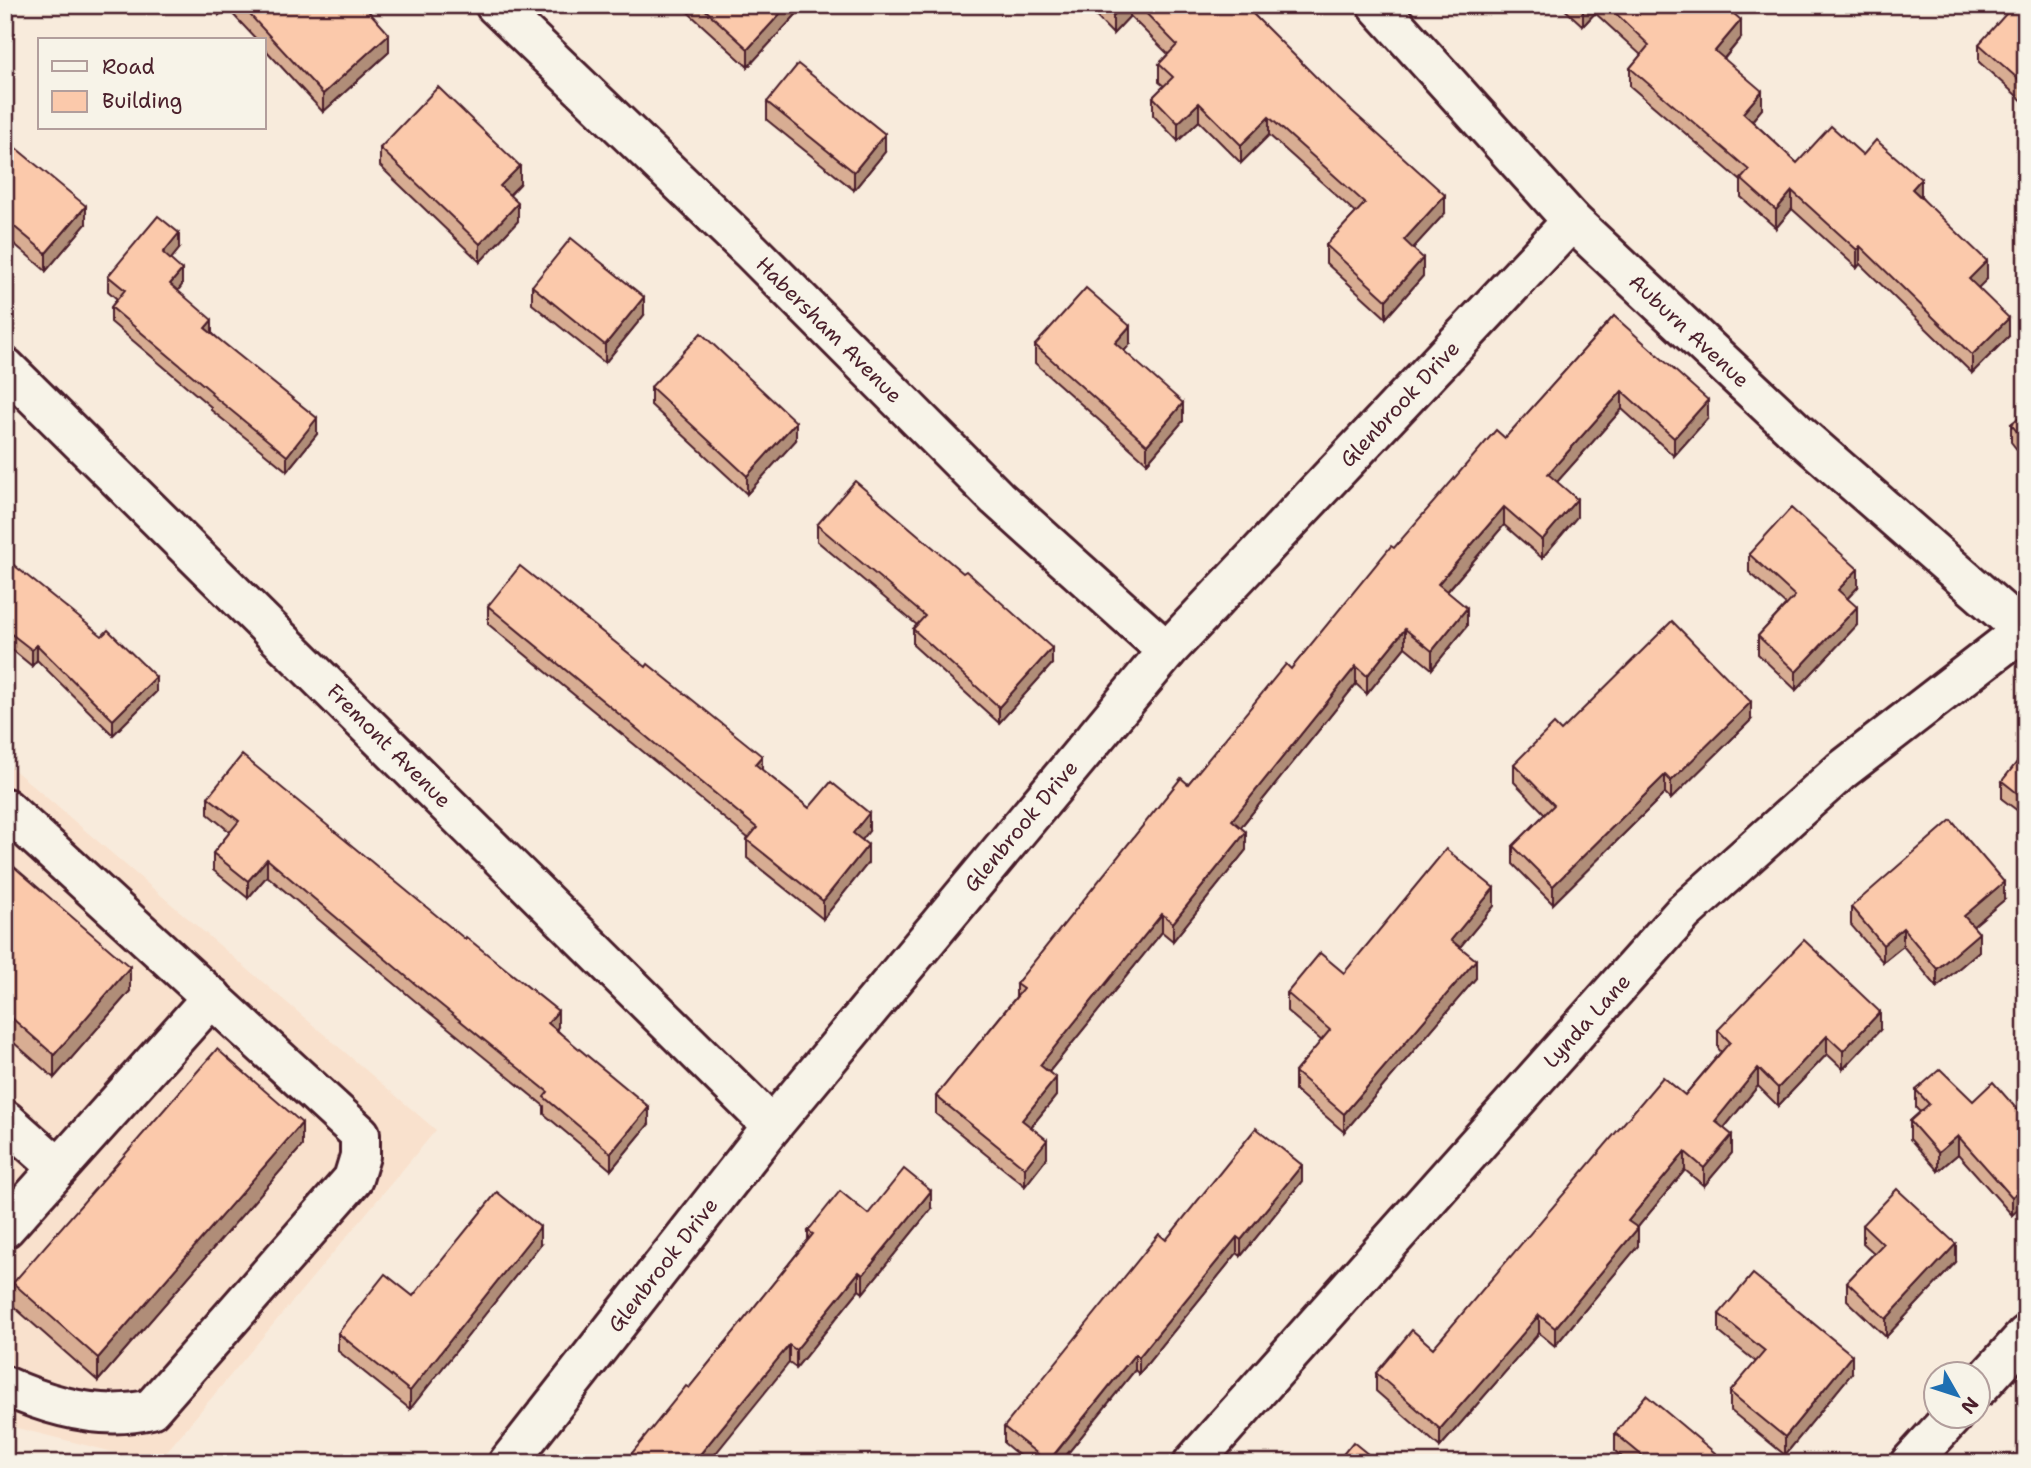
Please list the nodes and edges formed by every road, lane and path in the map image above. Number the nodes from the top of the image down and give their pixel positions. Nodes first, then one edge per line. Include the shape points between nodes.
1 (495, 5) edge
2 (1377, 5) edge
3 (1572, 221) junction
4 (5, 367) edge
5 (2024, 630) edge
6 (1167, 651) junction
7 (5, 808) edge
8 (212, 997) junction
9 (5, 1120) edge
10 (772, 1126) junction
11 (59, 1168) junction
12 (5, 1228) edge
13 (2026, 1335) edge
14 (1993, 1372) edge
15 (5, 1386) edge
16 (1940, 1430) edge
17 (508, 1463) edge
18 (1193, 1463) edge
19 (1910, 1463) edge

1 - 6 street, Habersham Avenue via 751,251 997,498
2 - 3 street, Auburn Avenue
3 - 5 street, Auburn Avenue via 1800,435
3 - 6 street, Glenbrook Drive
4 - 10 street, Fremont Avenue
5 - 18 street, Lynda Lane via 1841,771 1683,913
6 - 10 street, Glenbrook Drive
7 - 8 street
8 - 11 street
8 - 15 street via 360,1134 354,1179 150,1409 110,1415 34,1399
9 - 11 street
10 - 17 street, Glenbrook Drive
11 - 12 street
13 - 14 street
16 - 19 street

